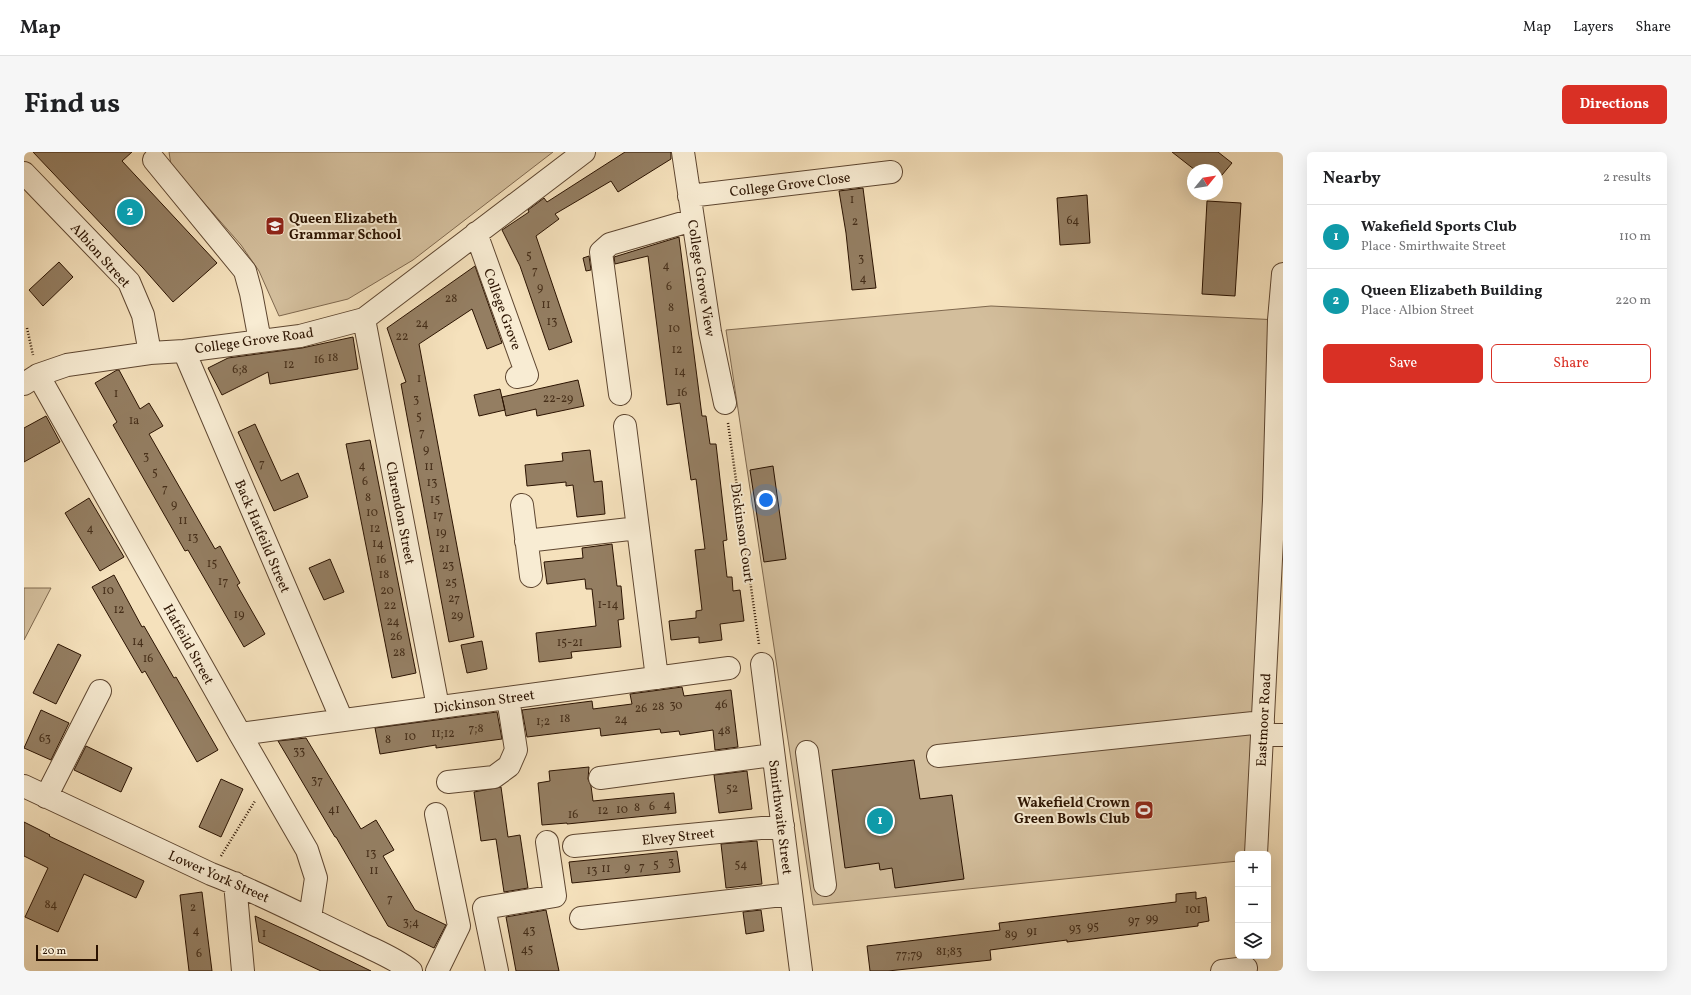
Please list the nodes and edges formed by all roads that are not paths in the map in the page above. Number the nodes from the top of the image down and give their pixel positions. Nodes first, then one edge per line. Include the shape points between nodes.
1 (584, 152) edge
2 (683, 152) edge
3 (154, 160) dead end
4 (891, 172) dead end
5 (24, 173) edge
6 (689, 196) junction
7 (693, 220) junction
8 (476, 233) junction
9 (1283, 274) edge
10 (364, 320) junction
11 (260, 341) junction
12 (184, 351) junction
13 (150, 353) junction
14 (517, 377) dead end
15 (31, 380) edge
16 (620, 394) dead end
17 (725, 403) road end
18 (625, 426) dead end
19 (1279, 500) edge
20 (522, 505) dead end
21 (638, 528) junction
22 (526, 541) junction
23 (530, 576) dead end
24 (762, 664) road end
25 (729, 668) dead end
26 (657, 678) junction
27 (100, 691) dead end
28 (508, 698) junction
29 (438, 707) junction
30 (342, 720) junction
31 (1262, 728) junction
32 (240, 734) junction
33 (1283, 736) edge
34 (807, 752) dead end
35 (774, 755) junction
36 (938, 756) dead end
37 (600, 778) dead end
38 (448, 782) dead end
39 (24, 786) edge
40 (46, 797) junction
41 (436, 814) dead end
42 (782, 826) junction
43 (547, 842) dead end
44 (574, 846) dead end
45 (1256, 851) edge
46 (235, 883) junction
47 (825, 885) dead end
48 (791, 894) junction
49 (310, 918) junction
50 (581, 918) dead end
51 (1246, 965) edge
52 (242, 971) edge
53 (411, 971) edge
54 (437, 971) edge
55 (497, 971) edge
56 (801, 971) edge
57 (1222, 971) edge

1 - 8 street, College Grove Road
2 - 6 street, College Grove View
3 - 11 street via 245,271
4 - 6 street, College Grove Close
5 - 13 street, Albion Street via 129,282 143,314
6 - 7 street, College Grove View
7 - 16 street via 610,244 601,252
7 - 17 street, College Grove View via 710,332
8 - 10 street, College Grove Road
8 - 14 street, College Grove via 527,375
9 - 19 street, Eastmoor Road via 1280,320
10 - 11 street, College Grove Road via 300,336
10 - 29 street, Clarendon Street
11 - 12 street, College Grove Road
12 - 13 street, College Grove Road
12 - 30 street, Back Hatfeild Street
13 - 15 street, College Grove Road via 67,365
15 - 32 street, Hatfeild Street
18 - 21 street
19 - 31 street, Eastmoor Road
20 - 22 street
21 - 22 street
21 - 26 street
22 - 23 street
24 - 35 street, Smirthwaite Street
25 - 26 street, Dickinson Street
26 - 28 street, Dickinson Street
27 - 40 street
28 - 29 street, Dickinson Street
28 - 38 street via 516,750 509,766 494,777
29 - 30 street, Dickinson Street
30 - 32 street, Dickinson Street
31 - 33 street
31 - 36 street
31 - 45 street, Eastmoor Road
32 - 49 street, Hatfeild Street via 308,850 316,878
34 - 47 street
35 - 37 street
35 - 42 street, Smirthwaite Street
39 - 40 street, Lower York Street
40 - 46 street, Lower York Street
41 - 54 street via 459,926
42 - 44 street, Elvey Street
42 - 48 street, Smirthwaite Street
43 - 55 street via 554,896 484,908
46 - 49 street, Lower York Street
46 - 52 street
48 - 50 street
48 - 56 street, Smirthwaite Street
49 - 53 street, Lower York Street via 399,961
51 - 57 street

